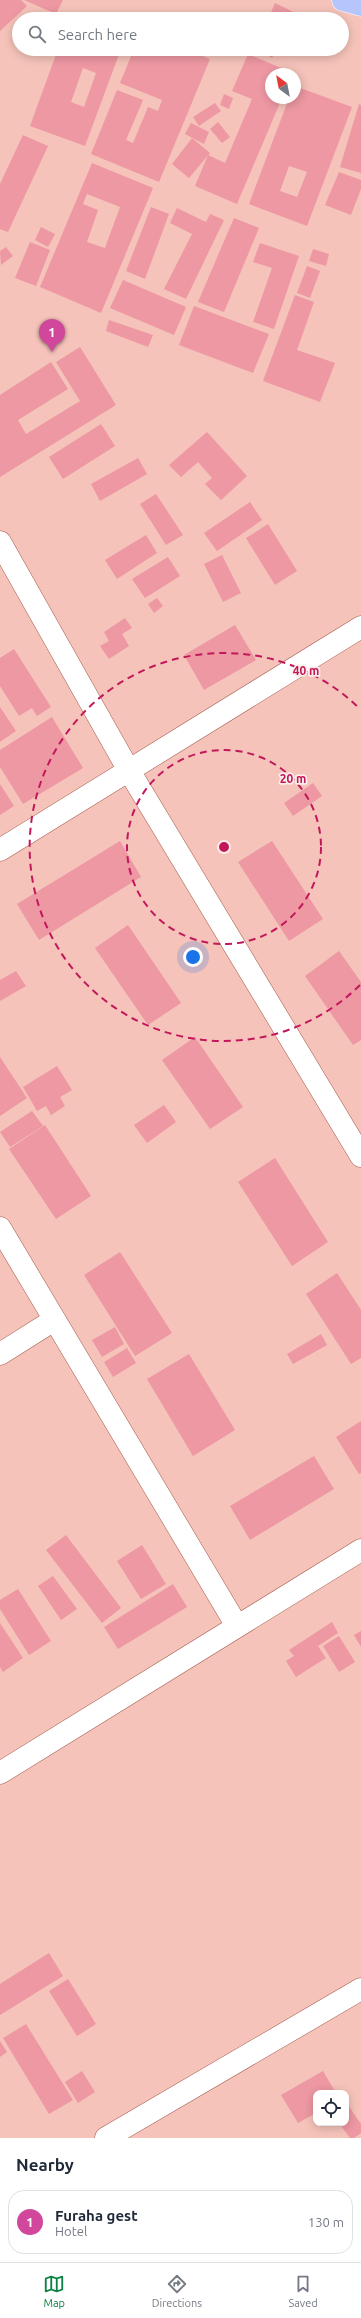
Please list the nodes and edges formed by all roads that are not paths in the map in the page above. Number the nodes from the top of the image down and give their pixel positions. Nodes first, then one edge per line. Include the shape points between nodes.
1 (343, 0) edge
2 (361, 5) edge
3 (0, 542) edge
4 (361, 626) edge
5 (128, 769) junction
6 (0, 850) edge
7 (361, 1156) edge
8 (0, 1228) edge
9 (54, 1320) junction
10 (0, 1354) edge
11 (361, 1550) edge
12 (237, 1626) junction
13 (0, 1773) edge
14 (361, 1989) edge
15 (106, 2138) edge

1 - 2 highway
3 - 5 street
4 - 5 street
5 - 6 street
5 - 7 street
8 - 9 street
9 - 10 street
9 - 12 street
11 - 12 street
12 - 13 street
14 - 15 street

